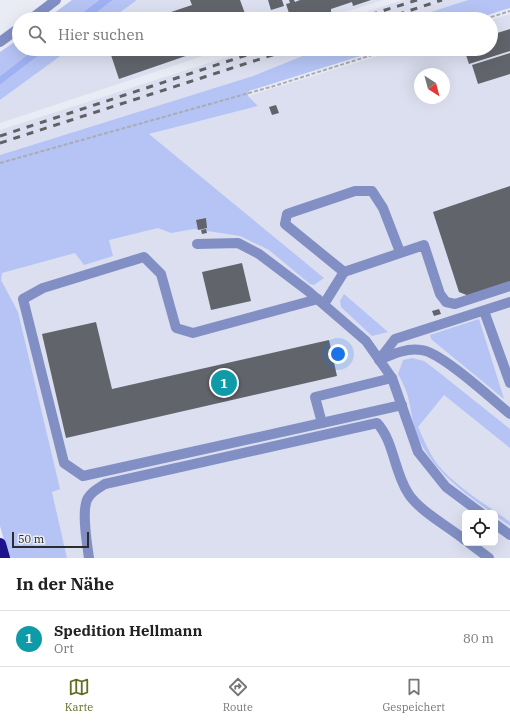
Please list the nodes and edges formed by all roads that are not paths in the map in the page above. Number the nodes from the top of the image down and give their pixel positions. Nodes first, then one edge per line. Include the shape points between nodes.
1 (56, 0) edge
2 (40, 12) edge
3 (12, 33) edge
4 (0, 42) edge
5 (196, 244) dead end
6 (400, 252) junction
7 (344, 272) junction
8 (510, 286) edge
9 (321, 302) junction
10 (510, 302) edge
11 (484, 311) junction
12 (380, 360) junction
13 (392, 378) junction
14 (510, 384) edge
15 (402, 406) junction
16 (510, 414) edge
17 (322, 423) junction
18 (477, 510) edge
19 (498, 526) edge
20 (510, 535) edge
21 (462, 538) edge
22 (0, 544) edge
23 (473, 546) edge
24 (4, 558) edge
25 (89, 558) edge
26 (489, 558) edge

1 - 2 street
3 - 4 street
5 - 9 street via 238,243 259,254
6 - 7 street
6 - 7 street via 383,208 372,191 355,191 287,214 285,224
6 - 8 street via 424,245 440,294 446,302 455,304
7 - 9 street
9 - 12 street via 366,341
9 - 17 street via 193,332 176,328 161,274 144,257 43,288 23,299 64,463 83,476
10 - 11 street
11 - 12 street via 395,339
11 - 14 street
12 - 13 street
12 - 16 street via 403,350 422,350 438,356
13 - 15 street
13 - 17 street via 315,397
15 - 17 street
15 - 18 street via 418,452 446,487
19 - 20 street
21 - 25 street via 423,509 408,494 384,430 377,423 105,484 87,499 85,508
22 - 24 highway
23 - 26 street

